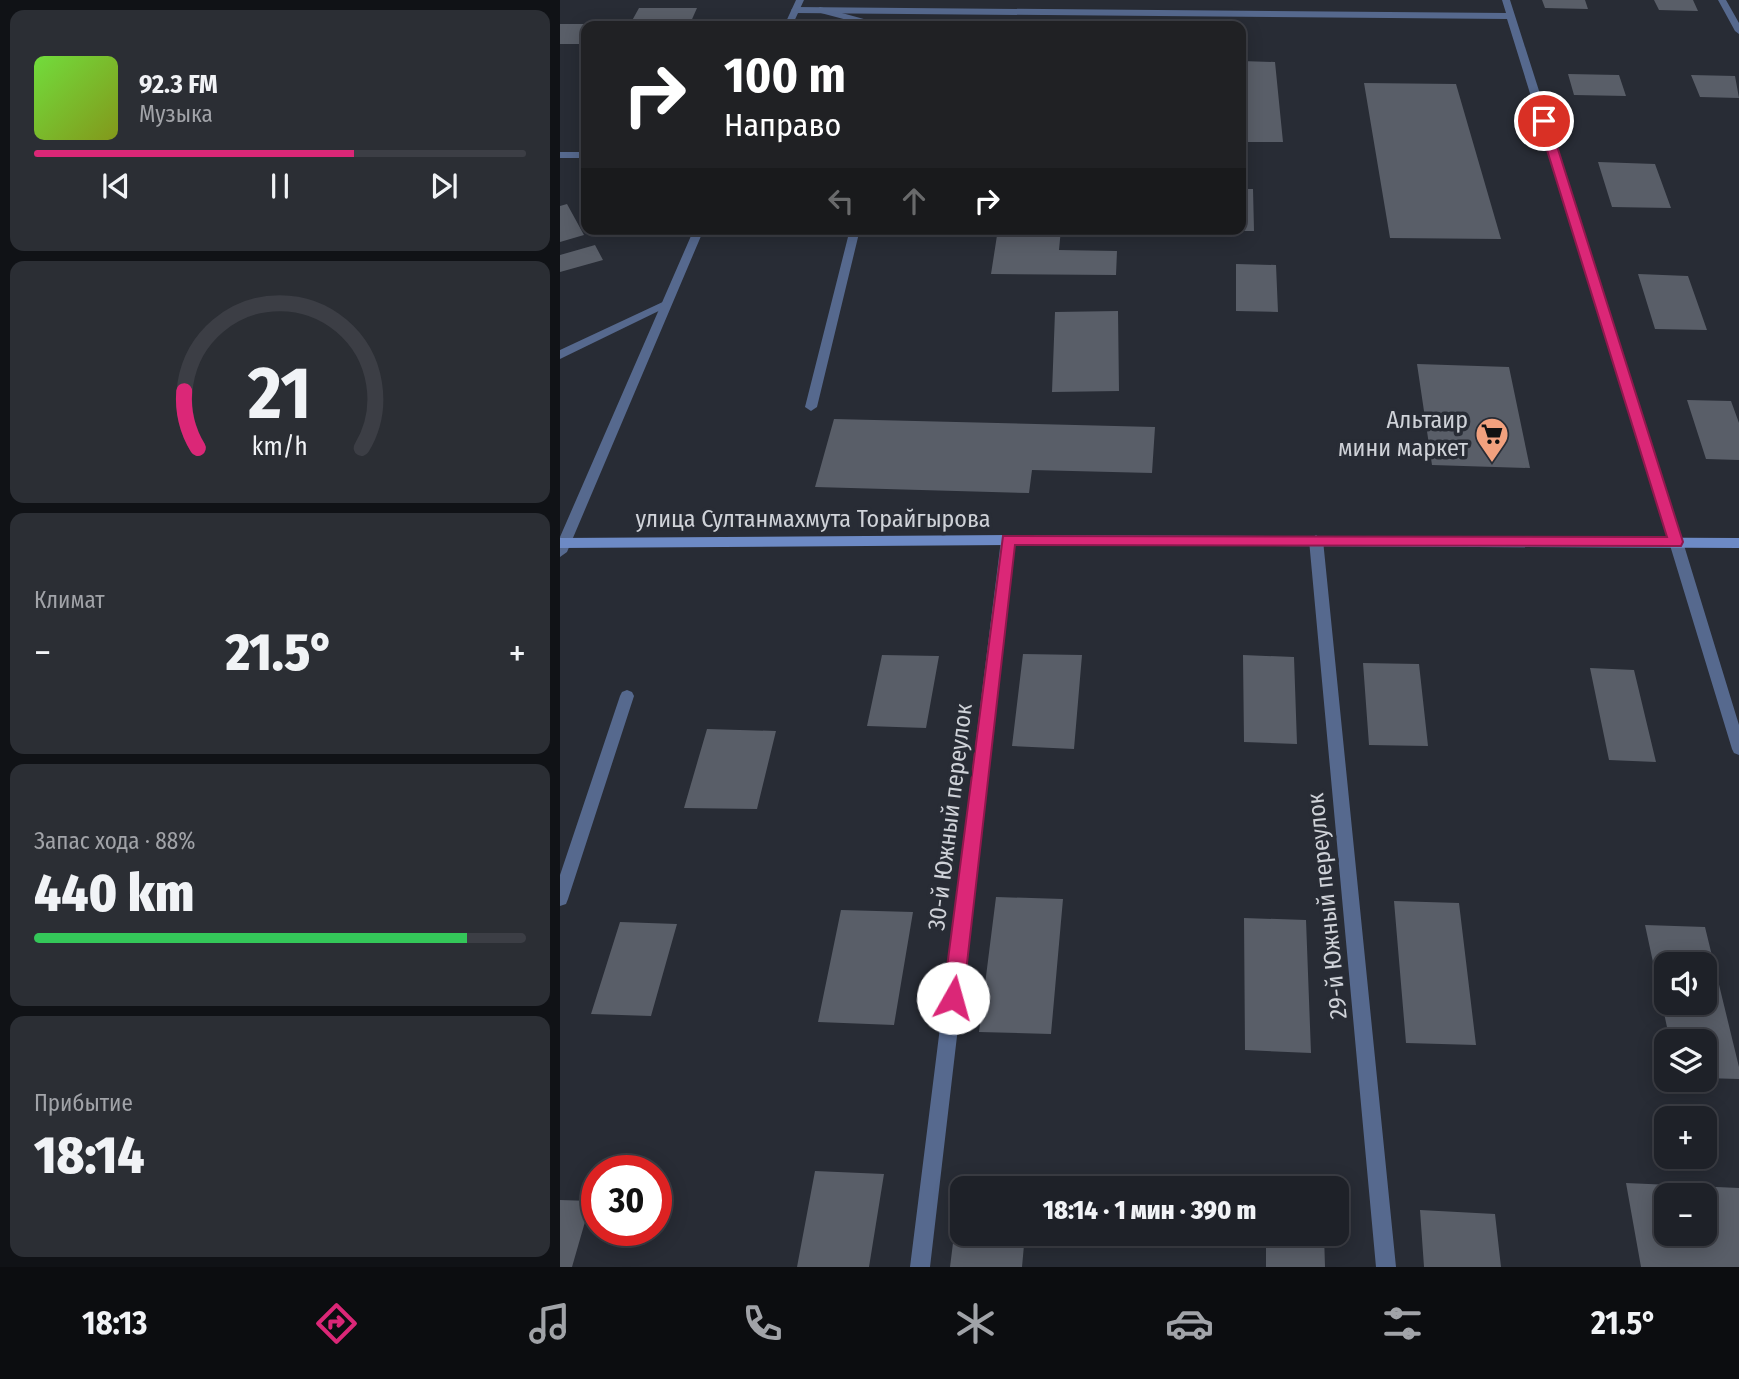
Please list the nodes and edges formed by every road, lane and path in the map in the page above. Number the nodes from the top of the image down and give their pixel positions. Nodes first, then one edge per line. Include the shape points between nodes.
1 (800, 0) edge
2 (1506, 0) edge
3 (1722, 0) edge
4 (795, 10) junction
5 (820, 10) junction
6 (1511, 16) junction
7 (790, 21) edge
8 (860, 21) edge
9 (1739, 31) edge
10 (560, 155) edge
11 (581, 155) edge
12 (696, 235) edge
13 (854, 235) edge
14 (667, 303) junction
15 (560, 355) edge
16 (811, 407) dead end
17 (1008, 540) junction
18 (1316, 540) junction
19 (1676, 542) junction
20 (1739, 543) edge
21 (561, 546) edge
22 (627, 696) dead end
23 (1739, 749) edge
24 (560, 899) edge
25 (920, 1267) edge
26 (1386, 1267) edge

1 - 4 street
2 - 6 street
3 - 9 street
4 - 5 street
4 - 7 street
5 - 6 street
5 - 8 street
6 - 19 street
10 - 11 street
12 - 14 street
13 - 16 street
14 - 15 street
14 - 21 street
17 - 18 main road, улица Султанмахмута Торайгырова
17 - 21 main road, улица Султанмахмута Торайгырова
17 - 25 street, 30-й Южный переулок
18 - 19 main road, улица Султанмахмута Торайгырова
18 - 26 street, 29-й Южный переулок
19 - 20 main road, улица Султанмахмута Торайгырова
19 - 23 street
22 - 24 street

